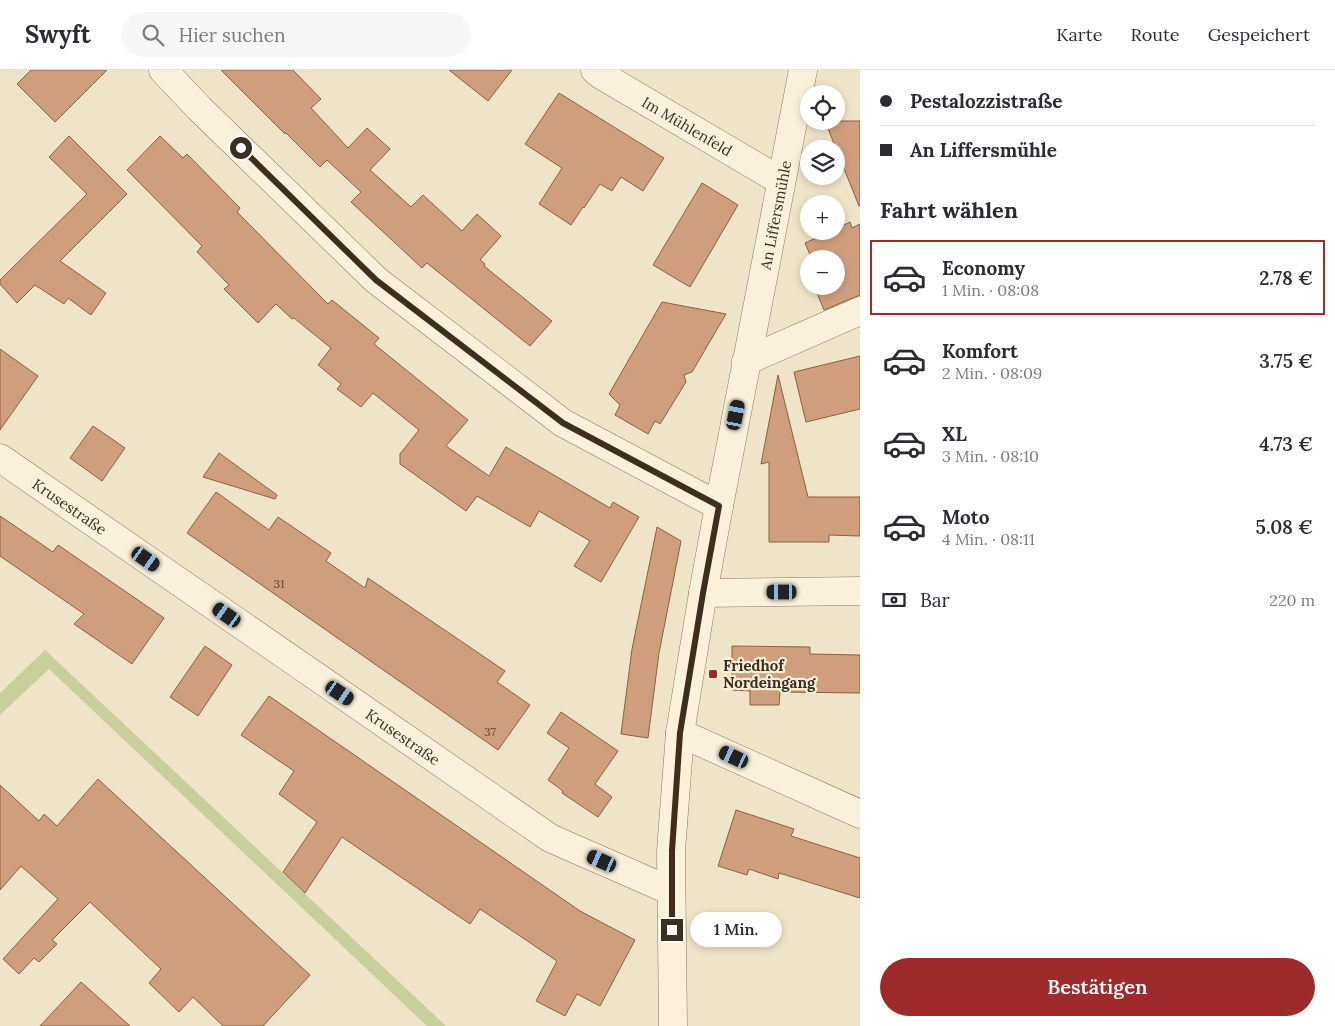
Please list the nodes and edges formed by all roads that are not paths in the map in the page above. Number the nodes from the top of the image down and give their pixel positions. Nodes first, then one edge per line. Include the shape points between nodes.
1 (163, 70) edge
2 (595, 70) edge
3 (803, 70) edge
4 (781, 181) junction
5 (860, 311) edge
6 (746, 361) junction
7 (0, 458) edge
8 (719, 506) junction
9 (860, 591) edge
10 (703, 593) junction
11 (680, 733) junction
12 (860, 814) edge
13 (671, 891) junction
14 (673, 1026) edge

1 - 8 street via 376,280 563,423
2 - 4 street, Im Mühlenfeld
3 - 4 street, An Liffersmühle
4 - 6 street, An Liffersmühle
5 - 6 street
6 - 8 street, An Liffersmühle
7 - 13 street, Krusestraße via 550,838
8 - 10 street, An Liffersmühle
9 - 10 street
10 - 11 street, An Liffersmühle
11 - 12 street
11 - 13 street, An Liffersmühle
13 - 14 street, An Liffersmühle

